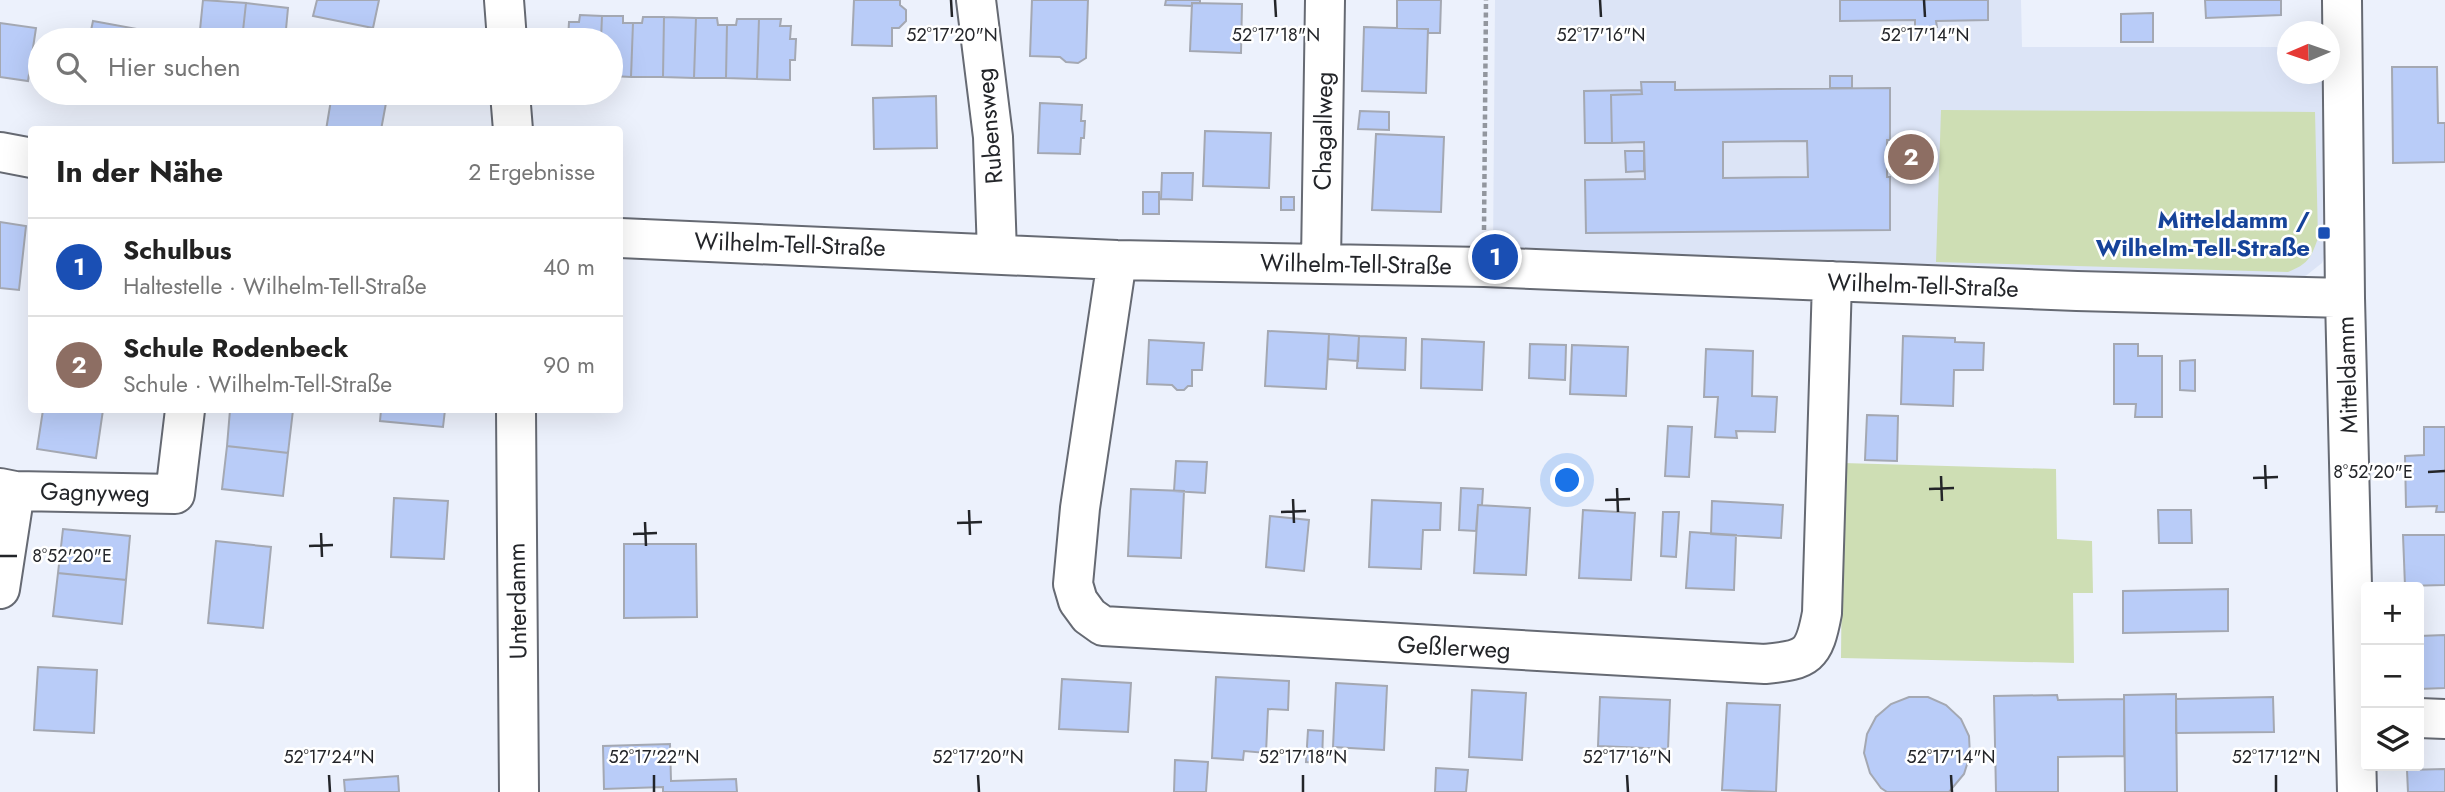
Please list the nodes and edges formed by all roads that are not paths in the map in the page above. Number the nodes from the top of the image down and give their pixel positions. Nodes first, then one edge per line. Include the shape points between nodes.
1 (504, 0) edge
2 (976, 0) edge
3 (1325, 0) edge
4 (2342, 0) edge
5 (506, 28) edge
6 (511, 105) edge
7 (513, 126) edge
8 (0, 152) edge
9 (28, 157) edge
10 (623, 237) edge
11 (997, 253) junction
12 (1116, 260) junction
13 (1321, 262) junction
14 (1832, 281) junction
15 (2345, 298) junction
16 (185, 413) edge
17 (516, 413) edge
18 (8, 489) edge
19 (0, 589) edge
20 (2361, 716) edge
21 (2424, 718) edge
22 (2445, 719) edge
23 (519, 792) edge
24 (2357, 792) edge

1 - 5 street
2 - 11 street, Rubensweg via 993,137
3 - 13 street, Chagallweg
4 - 15 street, Mitteldamm
6 - 7 street
8 - 9 street
10 - 11 street, Wilhelm-Tell-Straße
11 - 12 street, Wilhelm-Tell-Straße
12 - 13 street, Wilhelm-Tell-Straße
12 - 14 street, Geßlerweg via 1073,584 1078,601 1103,626 1765,664 1796,661 1808,653 1818,636
13 - 14 street, Wilhelm-Tell-Straße
14 - 15 street, Wilhelm-Tell-Straße
15 - 20 street, Mitteldamm
16 - 18 street, Gagnyweg via 175,494
17 - 23 street, Unterdamm
18 - 19 street, Gagnyweg
20 - 24 street, Mitteldamm
21 - 22 street

